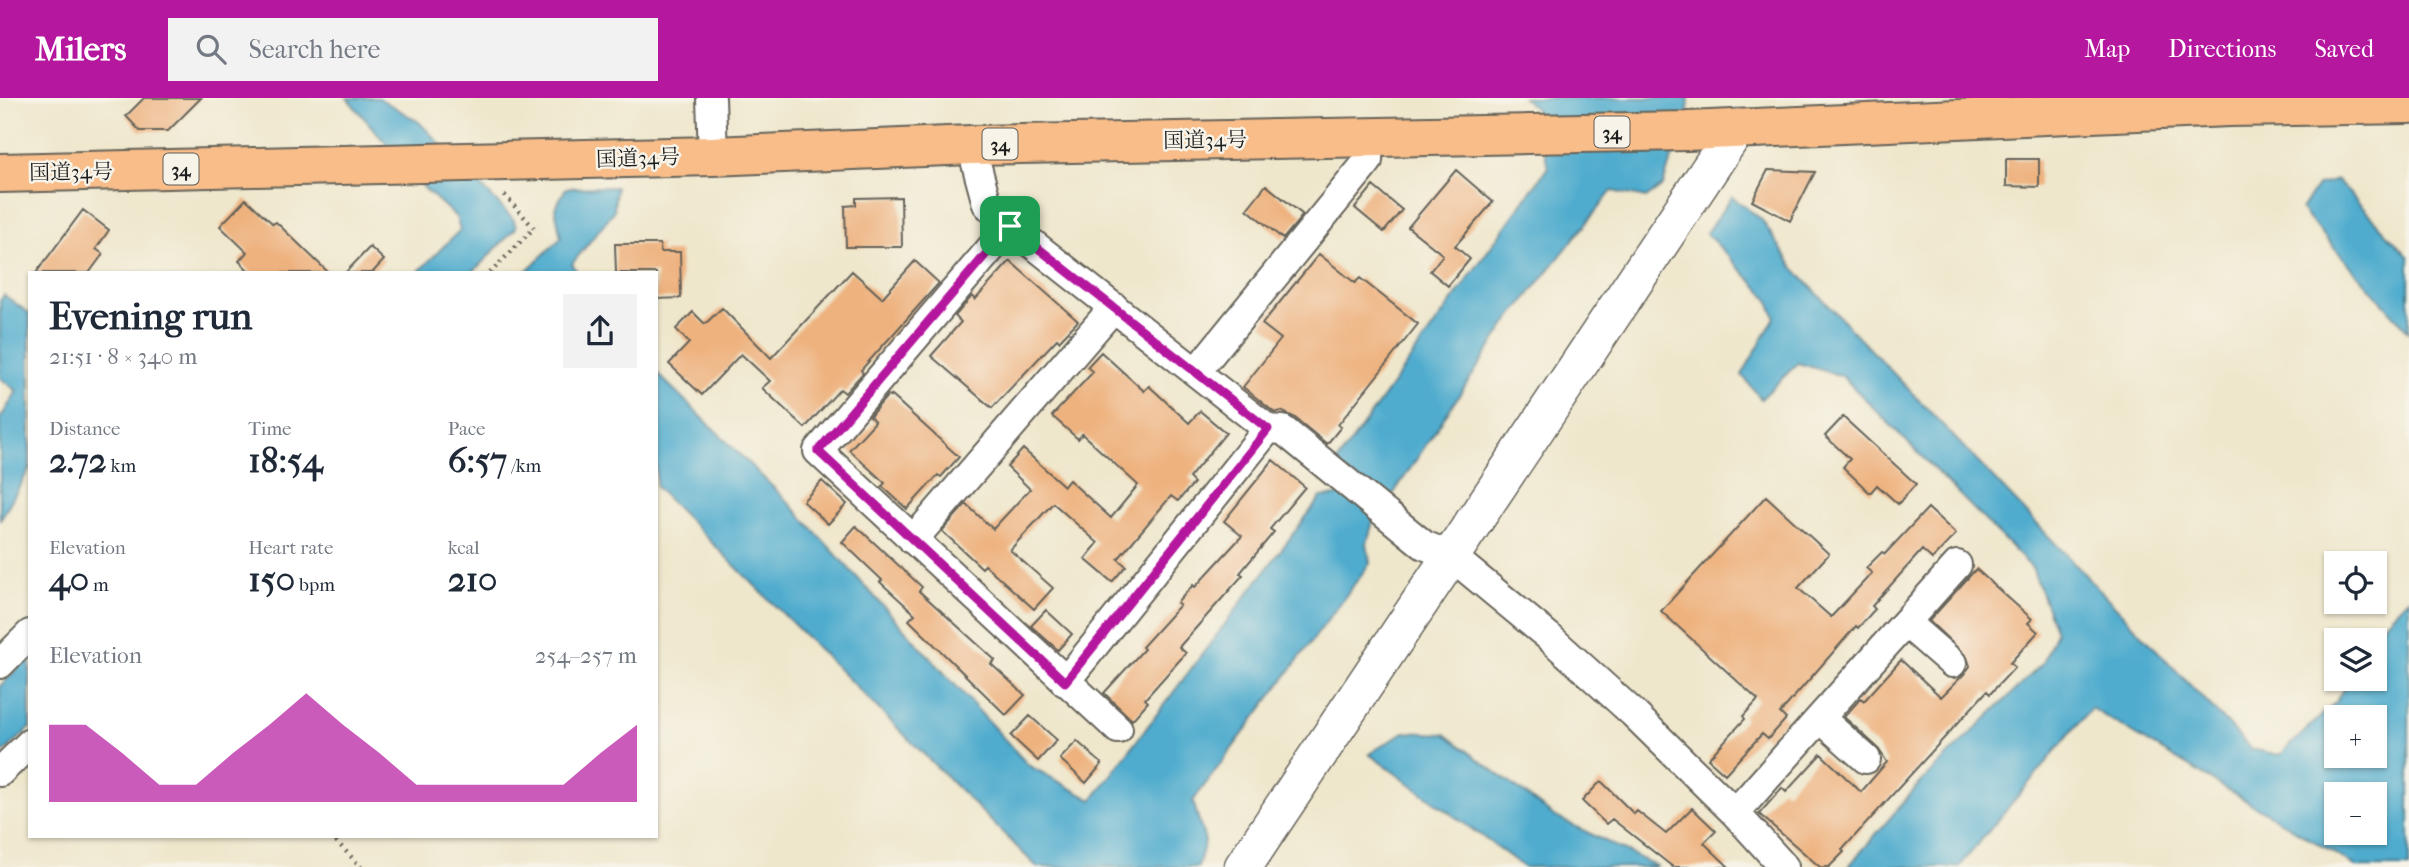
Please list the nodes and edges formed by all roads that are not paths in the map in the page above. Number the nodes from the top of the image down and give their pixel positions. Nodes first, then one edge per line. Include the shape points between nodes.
1 (710, 98) edge
2 (2228, 103) edge
3 (2409, 104) edge
4 (1737, 128) junction
5 (1369, 137) junction
6 (971, 145) junction
7 (713, 156) junction
8 (0, 173) edge
9 (1010, 226) junction
10 (1114, 307) junction
11 (1196, 372) junction
12 (1268, 429) junction
13 (913, 540) junction
14 (1451, 556) junction
15 (1957, 565) dead end
16 (1906, 623) junction
17 (28, 636) edge
18 (1952, 663) dead end
19 (0, 664) edge
20 (1065, 682) junction
21 (1820, 718) junction
22 (1118, 729) dead end
23 (28, 745) edge
24 (1866, 760) dead end
25 (0, 772) edge
26 (1735, 813) junction
27 (1243, 867) edge
28 (1784, 867) edge

1 - 7 street
2 - 3 highway, 国道34号 / 34
2 - 4 highway, 国道34号 / 34
4 - 5 highway, 国道34号 / 34
4 - 14 street
5 - 6 highway, 国道34号 / 34
5 - 11 street via 1368,161
6 - 7 highway, 国道34号 / 34
6 - 9 street via 986,204
7 - 8 highway, 国道34号 / 34
9 - 10 street
9 - 13 street via 818,451
10 - 11 street
10 - 13 street
11 - 12 street
12 - 14 street via 1283,430 1424,545
12 - 20 street
13 - 20 street
14 - 26 street via 1549,637
14 - 27 street
15 - 16 street
16 - 18 street
16 - 21 street
17 - 19 street
20 - 22 street
21 - 24 street
21 - 26 street
23 - 25 street
26 - 28 street

